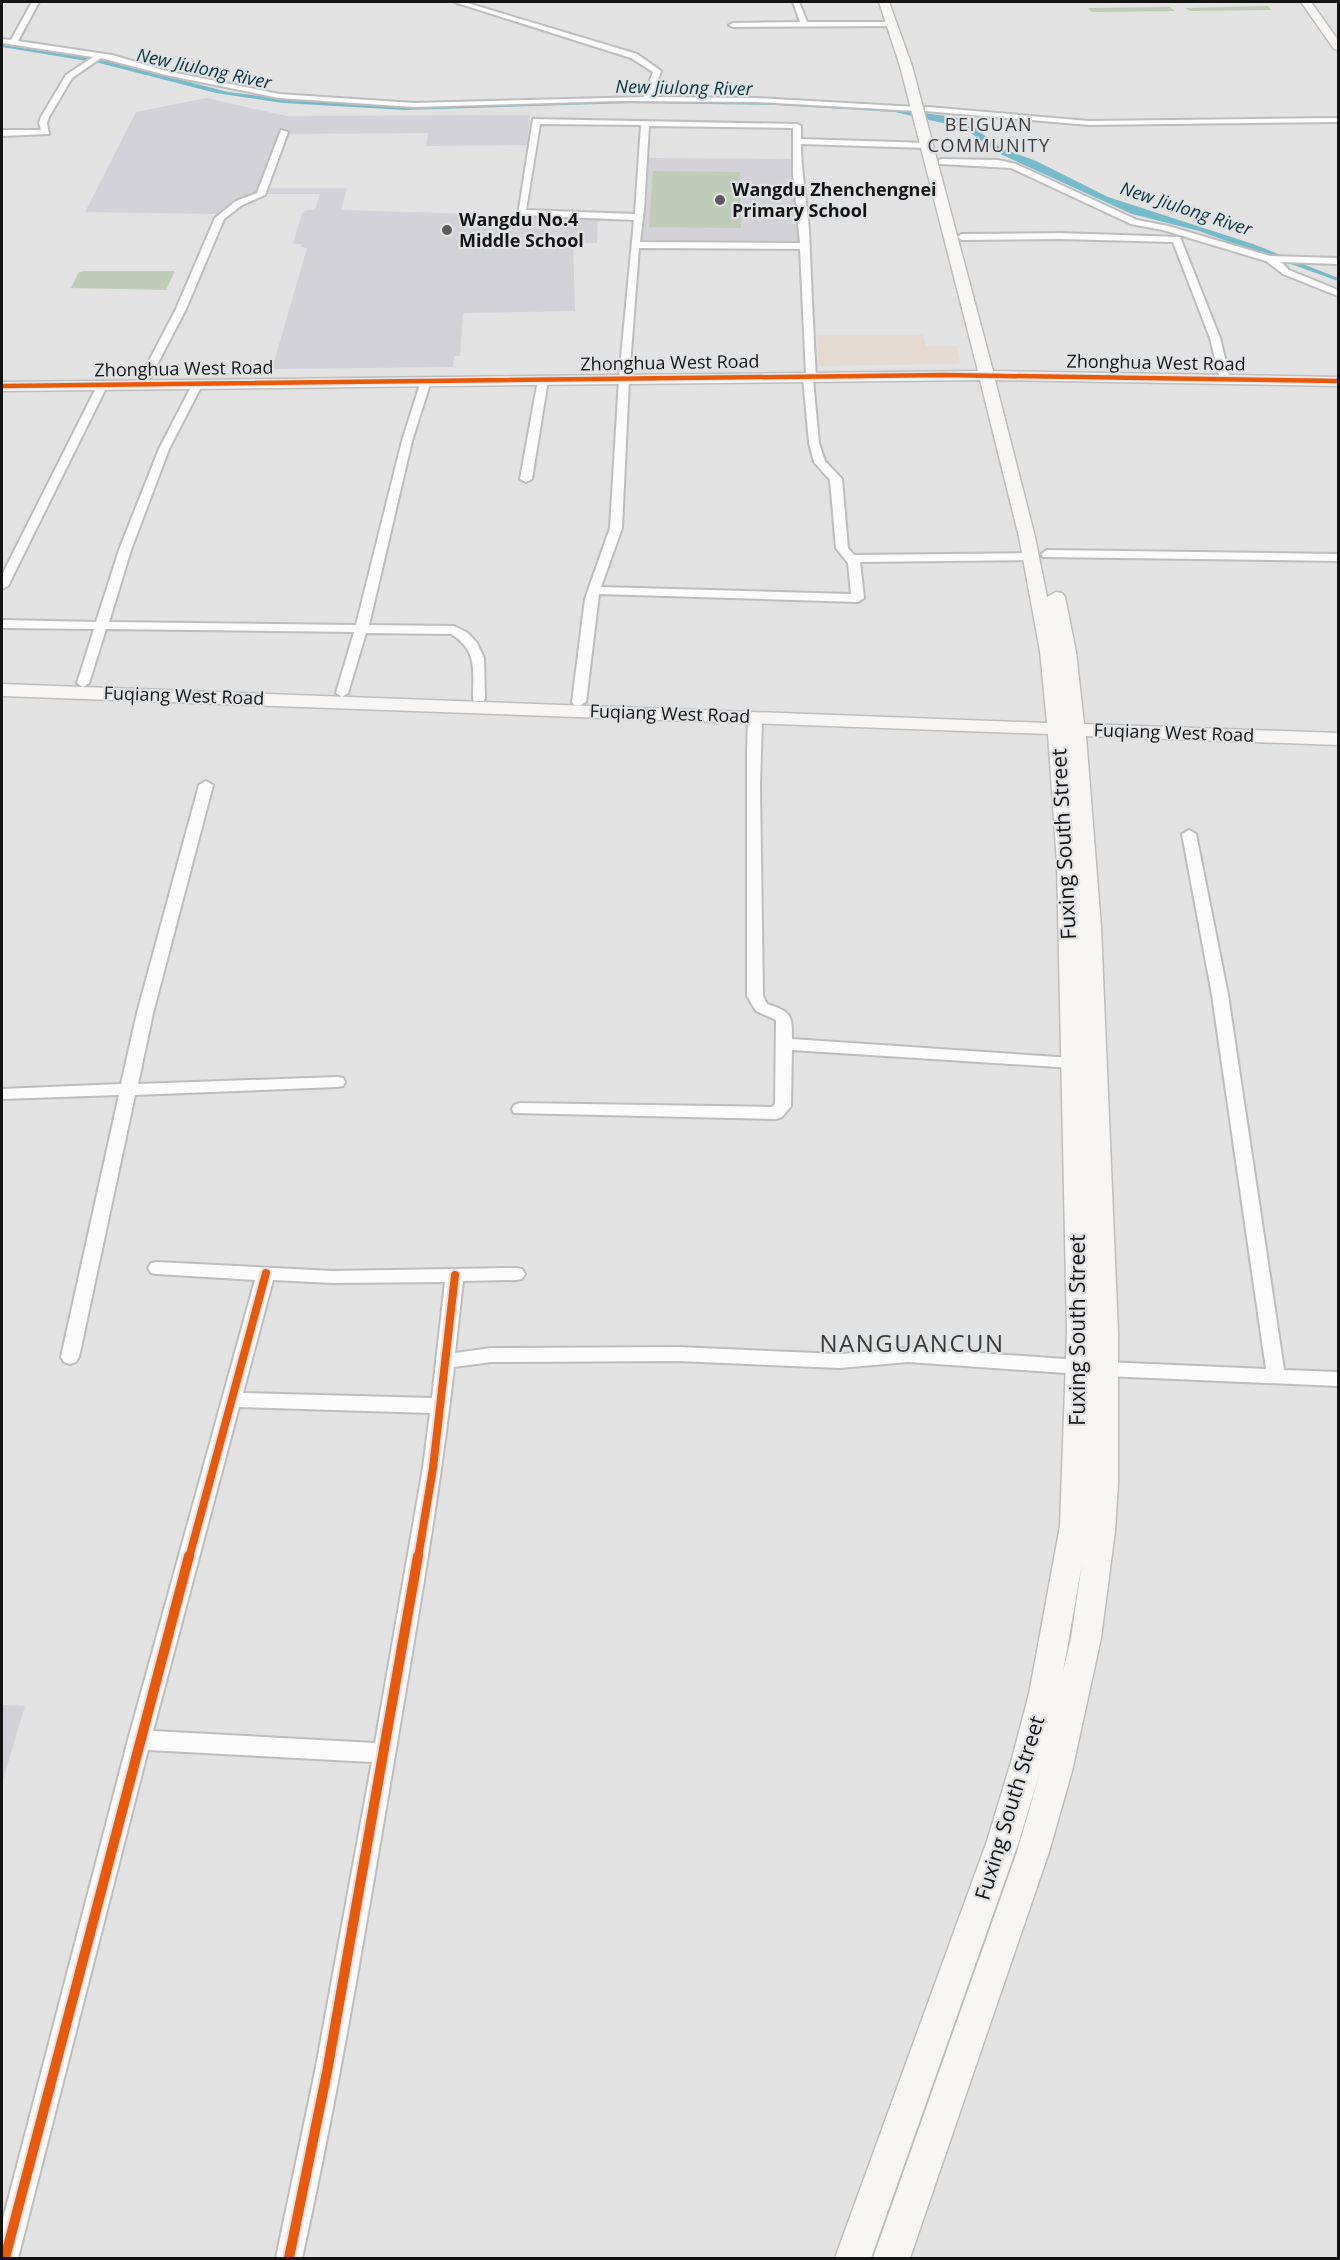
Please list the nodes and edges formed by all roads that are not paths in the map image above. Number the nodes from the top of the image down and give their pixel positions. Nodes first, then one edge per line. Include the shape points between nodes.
1 (35, 2) edge
2 (458, 2) edge
3 (796, 2) edge
4 (884, 2) edge
5 (894, 2) edge
6 (1306, 2) edge
7 (804, 24) junction
8 (892, 24) junction
9 (733, 25) dead end
10 (2, 41) edge
11 (13, 43) junction
12 (1338, 47) edge
13 (100, 56) junction
14 (647, 99) junction
15 (923, 114) junction
16 (1338, 120) edge
17 (645, 122) junction
18 (2, 132) edge
19 (284, 132) dead end
20 (797, 141) junction
21 (926, 145) junction
22 (942, 162) junction
23 (639, 217) junction
24 (962, 237) junction
25 (635, 245) junction
26 (804, 246) junction
27 (1273, 259) junction
28 (1338, 261) edge
29 (1338, 293) edge
30 (993, 375) junction
31 (810, 376) junction
32 (624, 379) junction
33 (1225, 379) junction
34 (543, 380) junction
35 (426, 381) junction
36 (1338, 381) edge
37 (198, 383) junction
38 (104, 384) junction
39 (142, 384) junction
40 (2, 386) edge
41 (526, 479) dead end
42 (1039, 556) junction
43 (1338, 558) edge
44 (850, 559) junction
45 (2, 586) edge
46 (594, 590) junction
47 (2, 624) edge
48 (102, 624) junction
49 (362, 628) junction
50 (2, 680) edge
51 (83, 683) junction
52 (2, 690) edge
53 (342, 693) junction
54 (479, 698) junction
55 (579, 702) junction
56 (755, 717) junction
57 (1066, 724) junction
58 (1338, 730) edge
59 (1338, 739) edge
60 (206, 785) dead end
61 (1189, 834) dead end
62 (783, 1044) junction
63 (1073, 1063) junction
64 (337, 1082) dead end
65 (128, 1090) junction
66 (2, 1094) edge
67 (520, 1109) dead end
68 (157, 1268) dead end
69 (266, 1273) junction
70 (516, 1274) dead end
71 (455, 1275) junction
72 (70, 1357) dead end
73 (445, 1360) junction
74 (1092, 1368) junction
75 (1276, 1377) junction
76 (1338, 1379) edge
77 (232, 1400) junction
78 (440, 1406) junction
79 (139, 1740) junction
80 (385, 1753) junction
81 (5, 2259) edge
82 (289, 2259) edge
83 (853, 2259) edge
84 (892, 2259) edge

1 - 11 street
2 - 14 street via 634,56 657,71
3 - 7 street
4 - 8 main road
5 - 15 main road via 911,46
6 - 12 main road
7 - 8 street
7 - 9 street
8 - 15 main road
10 - 11 street
11 - 13 street
13 - 14 street via 279,96 426,105
13 - 18 street via 69,77 45,117 46,132
14 - 15 street via 793,102
15 - 16 street via 1089,123
15 - 21 main road
15 - 22 main road
17 - 20 street via 797,126
17 - 23 street
17 - 23 street via 536,121 521,213
19 - 39 street via 261,195 239,203 220,218 181,309
20 - 21 street
20 - 26 street
21 - 30 main road
22 - 24 main road
22 - 27 street via 1005,164 1134,222
23 - 25 street
24 - 30 main road
24 - 33 street via 1176,239 1215,338
25 - 26 street
25 - 32 street
26 - 31 street
27 - 28 street
27 - 29 street via 1286,272
30 - 31 main road, Zhonghua West Road
30 - 33 main road, Zhonghua West Road
30 - 42 main road, Fuxing South Street
31 - 32 main road, Zhonghua West Road
31 - 44 street via 813,443 820,462 836,479 839,532 842,548
32 - 34 main road, Zhonghua West Road
32 - 46 street via 616,528
33 - 36 main road, Zhonghua West Road
34 - 35 main road, Zhonghua West Road
34 - 41 street
35 - 37 main road, Zhonghua West Road
35 - 49 street via 407,441
37 - 39 main road, Zhonghua West Road
37 - 48 street via 164,450 125,550
38 - 39 main road, Zhonghua West Road
38 - 40 main road, Zhonghua West Road
38 - 45 street
42 - 43 street
42 - 44 street
42 - 57 main road, Fuxing South Street via 1049,651
44 - 46 street via 854,563 858,598
46 - 55 street
47 - 48 street
48 - 49 street
48 - 51 street
49 - 53 street
49 - 54 street via 454,630 469,637 479,664
50 - 51 main road, Fuqiang West Road
51 - 53 main road, Fuqiang West Road
52 - 56 main road, Fuqiang West Road
53 - 54 main road, Fuqiang West Road
54 - 55 main road, Fuqiang West Road
55 - 57 main road, Fuqiang West Road
56 - 57 main road, Fuqiang West Road
56 - 62 street via 751,786 755,996 761,1007 780,1014 784,1020
57 - 58 main road, Fuqiang West Road
57 - 59 main road, Fuqiang West Road
57 - 63 main road, Fuxing South Street
57 - 74 main road, Fuxing South Street via 1087,864 1092,974 1104,1277
60 - 65 street
61 - 75 street via 1220,995
62 - 63 street
62 - 67 street via 783,1106 776,1113
63 - 74 main road, Fuxing South Street via 1079,1275
64 - 65 street
65 - 66 street
65 - 72 street
68 - 69 street
69 - 71 street
69 - 77 street
70 - 71 street
71 - 73 street
73 - 74 street via 491,1355 678,1354 840,1361 908,1355
73 - 78 street
74 - 75 street
74 - 83 main road, Fuxing South Street via 1074,1526 1057,1631 1027,1762 1003,1841
74 - 84 main road, Fuxing South Street via 1104,1483 1101,1531 1073,1702 1033,1852
75 - 76 street
77 - 78 street
77 - 79 street
78 - 80 street via 434,1468
79 - 80 street
79 - 81 street
80 - 82 street

